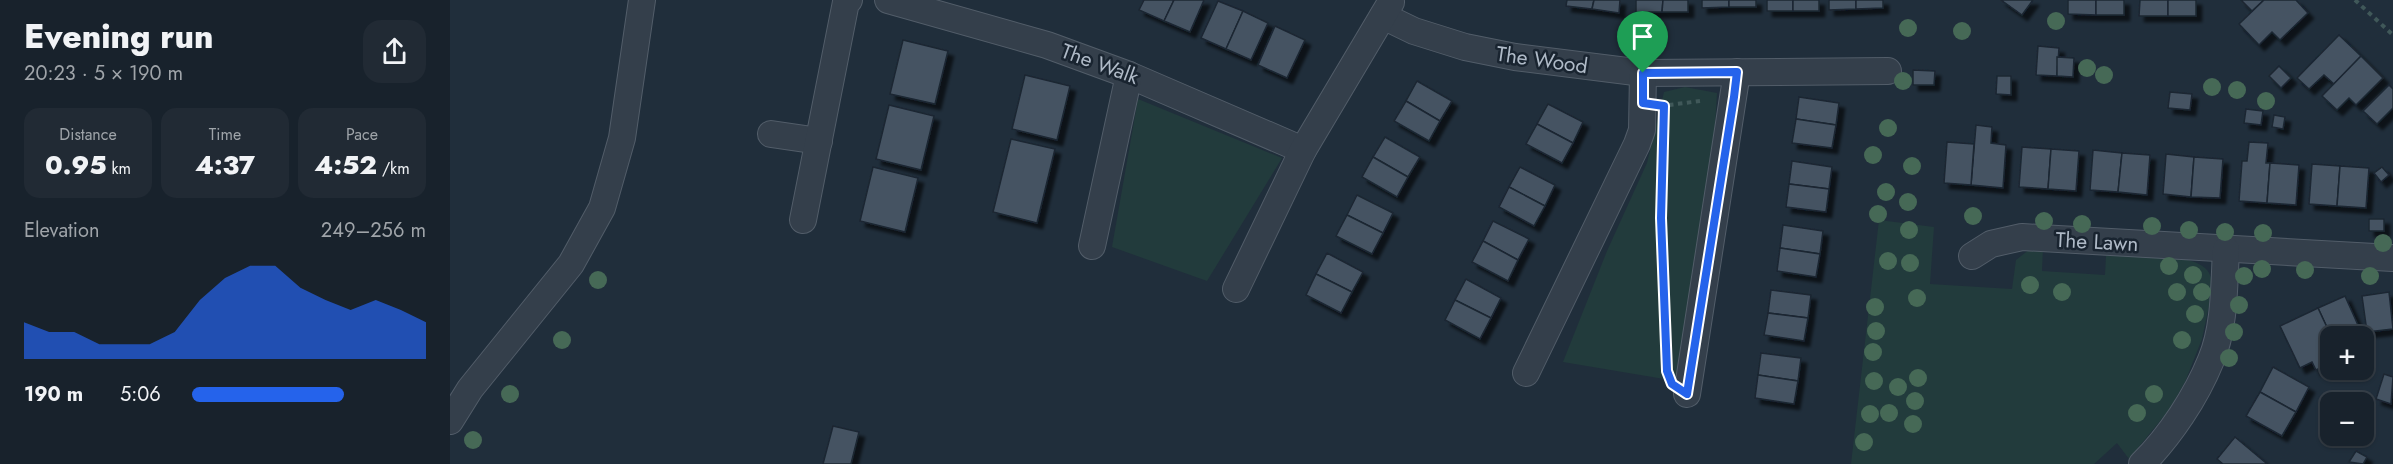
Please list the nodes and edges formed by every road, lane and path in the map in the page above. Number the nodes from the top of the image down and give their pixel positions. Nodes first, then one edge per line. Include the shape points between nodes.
1 (642, 0) edge
2 (849, 0) edge
3 (888, 0) edge
4 (2355, 0) edge
5 (1387, 8) edge
6 (2393, 35) edge
7 (1888, 71) dead end
8 (1643, 73) junction
9 (1129, 75) junction
10 (1735, 85) junction
11 (1643, 103) junction
12 (771, 134) dead end
13 (819, 141) junction
14 (1303, 150) junction
15 (1663, 150) dead end
16 (803, 220) dead end
17 (1092, 246) dead end
18 (2226, 250) junction
19 (1972, 256) dead end
20 (2393, 258) edge
21 (1236, 289) dead end
22 (1666, 347) dead end
23 (1526, 373) dead end
24 (1687, 394) dead end
25 (450, 421) edge
26 (2142, 464) edge

1 - 25 street via 622,138 602,208 571,264 470,389
2 - 13 street
3 - 9 street, The Walk via 1047,45
4 - 6 path
5 - 8 street, The Wood via 1414,31 1465,47
5 - 14 street
7 - 10 street, The Wood
8 - 10 street, The Wood
8 - 11 street
9 - 14 street, The Walk
9 - 17 street
10 - 11 path via 1664,106
10 - 24 street
11 - 23 street via 1637,144
12 - 13 street
13 - 16 street
14 - 21 street
15 - 22 path via 1661,218
18 - 19 street, The Lawn via 2022,237 1991,244
18 - 20 street, The Lawn
18 - 26 street via 2221,316 2212,359 2188,404

